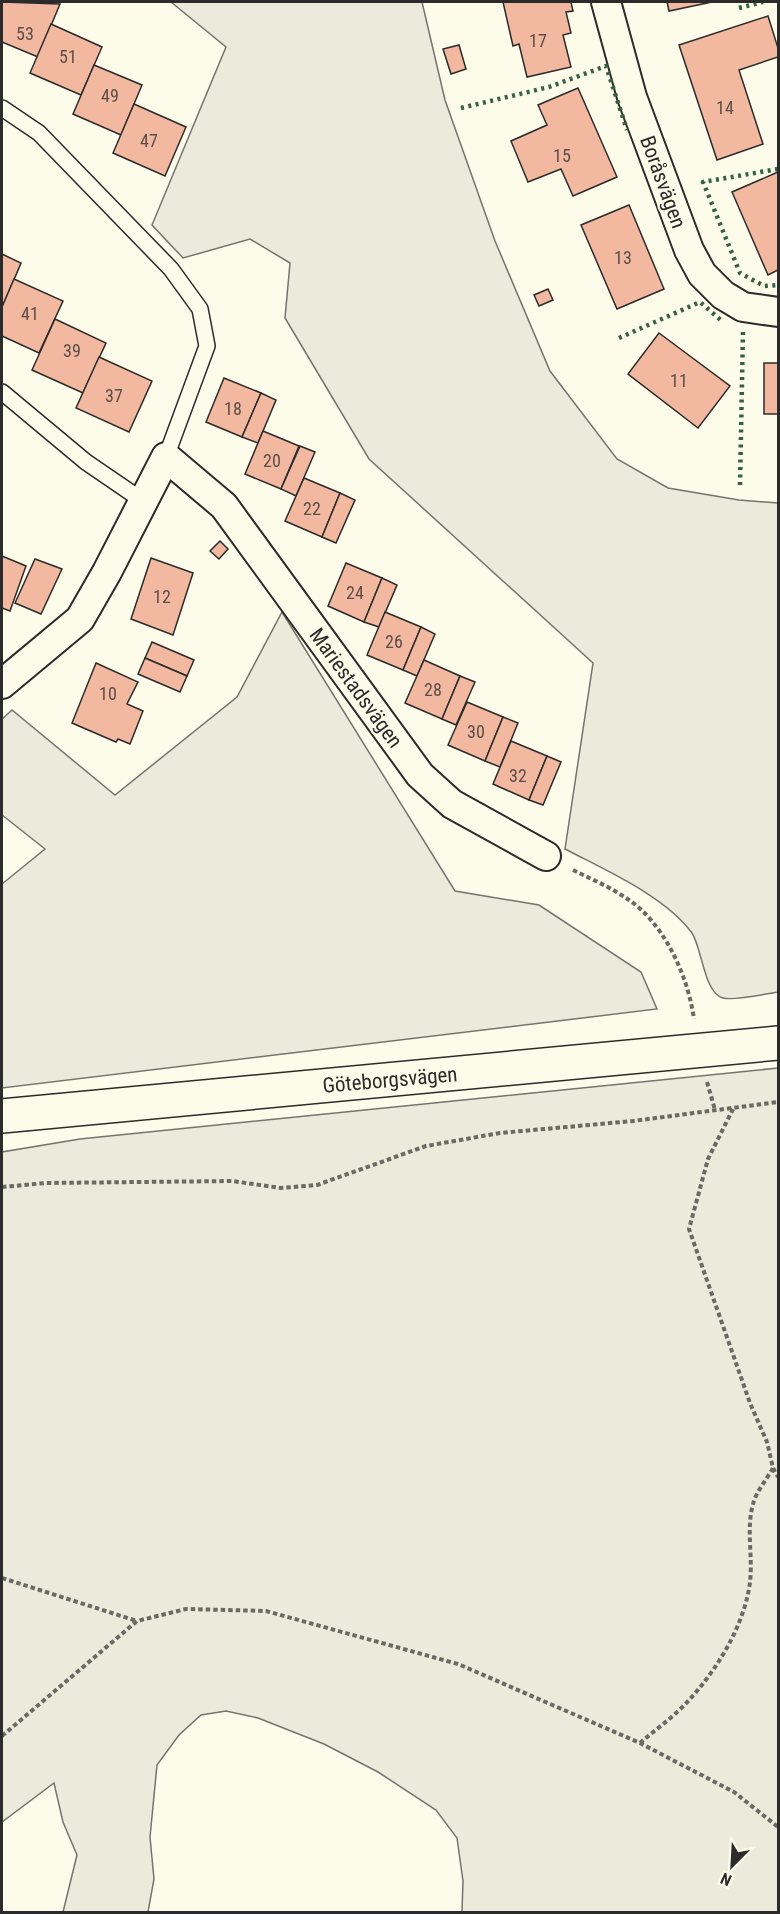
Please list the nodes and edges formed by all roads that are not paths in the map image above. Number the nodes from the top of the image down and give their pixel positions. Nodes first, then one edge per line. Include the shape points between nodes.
1 (606, 2) edge
2 (2, 108) edge
3 (778, 312) edge
4 (2, 392) edge
5 (166, 457) junction
6 (143, 501) junction
7 (2, 684) edge
8 (546, 856) road end
9 (778, 1043) edge
10 (2, 1116) edge

1 - 3 street, Boråsvägen via 632,97 689,250 702,274 723,295 743,307
2 - 5 lane via 39,133 171,269 200,309 207,346
4 - 6 lane via 86,462
5 - 6 street
5 - 8 street, Mariestadsvägen via 224,506 420,775 452,804
6 - 7 street via 80,619
9 - 10 street, Göteborgsvägen

